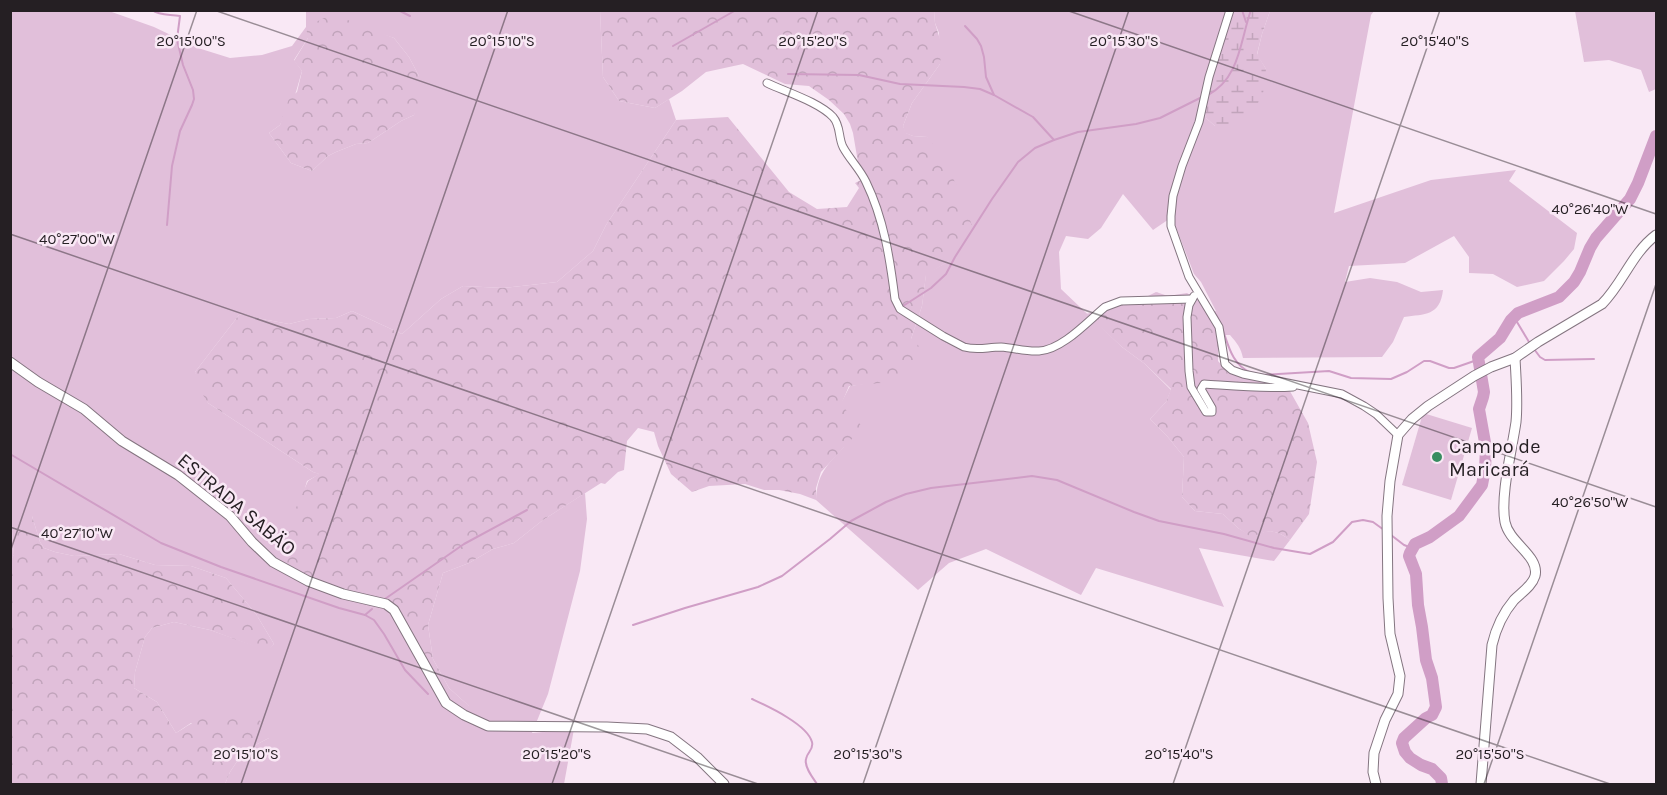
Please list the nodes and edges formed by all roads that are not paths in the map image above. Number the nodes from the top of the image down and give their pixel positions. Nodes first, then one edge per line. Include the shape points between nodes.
1 (1230, 10) edge
2 (767, 83) dead end
3 (1656, 235) edge
4 (1198, 294) junction
5 (1192, 299) junction
6 (1515, 358) junction
7 (10, 362) edge
8 (1301, 386) junction
9 (1398, 435) junction
10 (724, 784) edge
11 (1376, 784) edge
12 (1481, 784) edge

1 - 4 street via 1199,122 1173,196 1171,226
2 - 5 street via 833,117 842,144 877,206 897,305 964,347 1046,350 1064,341 1111,304
3 - 6 street via 1647,241 1602,304
4 - 5 street
4 - 8 street via 1219,327 1227,367
5 - 8 street via 1187,317 1191,387 1208,413 1212,408 1202,391 1204,384
6 - 9 street via 1474,376 1428,406
6 - 12 street via 1516,416 1504,521 1536,571 1532,582 1505,613 1492,645
7 - 10 street, ESTRADA SABÄO via 84,409 122,441 178,475 230,516 273,562 308,581 386,604 394,610 446,703 464,715 488,726 647,729 670,737
8 - 9 street via 1350,398 1376,414
9 - 11 street via 1390,482 1388,598 1390,634 1400,676 1398,694 1374,753

